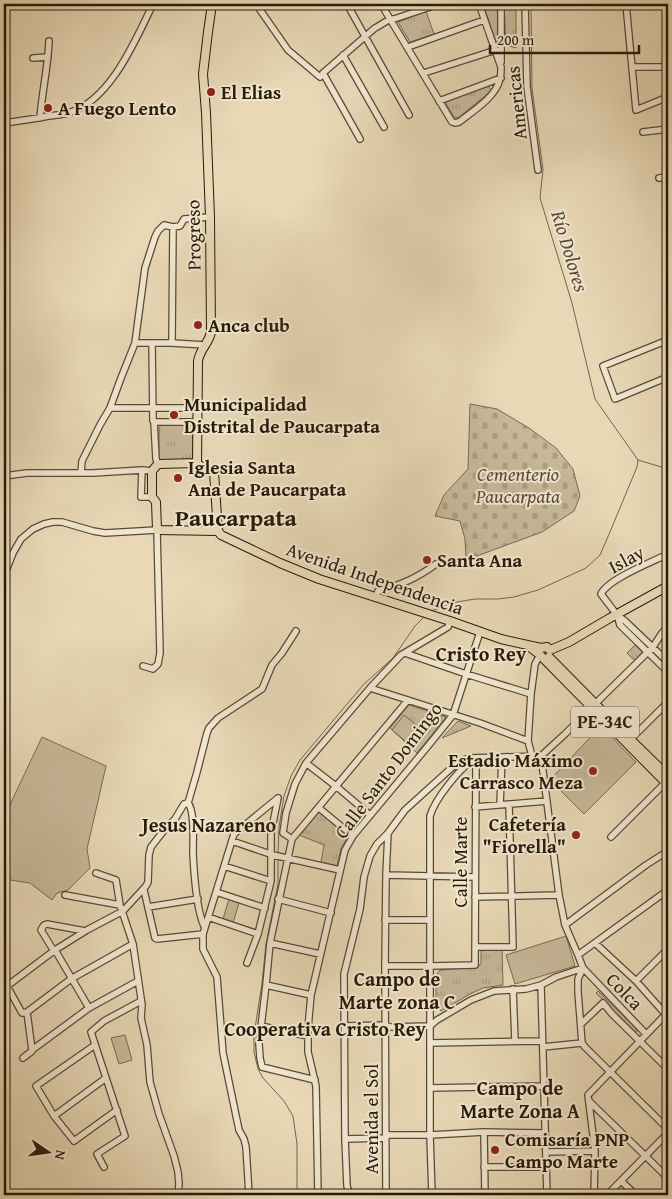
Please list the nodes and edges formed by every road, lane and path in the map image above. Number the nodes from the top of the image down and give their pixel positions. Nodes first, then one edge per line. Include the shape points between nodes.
1 (153, 4) edge
2 (212, 4) edge
3 (256, 4) edge
4 (347, 4) edge
5 (381, 4) edge
6 (438, 4) edge
7 (479, 4) edge
8 (501, 4) edge
9 (525, 4) edge
10 (626, 4) edge
11 (390, 19) junction
12 (484, 20) junction
13 (365, 36) junction
14 (49, 41) dead end
15 (408, 46) junction
16 (496, 50) junction
17 (343, 56) junction
18 (33, 58) dead end
19 (48, 58) junction
20 (668, 66) edge
21 (501, 67) junction
22 (632, 68) junction
23 (424, 74) junction
24 (320, 77) dead end
25 (501, 78) junction
26 (668, 97) edge
27 (439, 101) junction
28 (409, 115) dead end
29 (40, 118) junction
30 (4, 123) edge
31 (384, 127) dead end
32 (668, 129) edge
33 (643, 132) dead end
34 (360, 139) dead end
35 (538, 170) dead end
36 (668, 177) edge
37 (659, 178) dead end
38 (210, 217) junction
39 (173, 227) junction
40 (668, 340) edge
41 (135, 343) junction
42 (172, 343) junction
43 (152, 344) junction
44 (204, 345) junction
45 (668, 377) edge
46 (110, 408) junction
47 (152, 408) junction
48 (197, 408) junction
49 (154, 422) junction
50 (197, 422) junction
51 (197, 463) junction
52 (158, 464) junction
53 (142, 470) junction
54 (152, 470) junction
55 (81, 473) junction
56 (4, 476) edge
57 (152, 497) junction
58 (157, 530) junction
59 (218, 531) junction
60 (668, 554) edge
61 (436, 564) dead end
62 (4, 576) edge
63 (668, 586) edge
64 (375, 598) junction
65 (617, 615) junction
66 (450, 621) junction
67 (668, 626) edge
68 (296, 631) dead end
69 (480, 632) junction
70 (654, 648) junction
71 (648, 652) junction
72 (405, 653) junction
73 (544, 654) junction
74 (668, 662) edge
75 (143, 666) dead end
76 (668, 672) edge
77 (466, 674) junction
78 (370, 688) junction
79 (531, 694) junction
80 (408, 700) junction
81 (668, 702) edge
82 (593, 706) junction
83 (453, 714) junction
84 (528, 741) junction
85 (629, 742) junction
86 (502, 756) junction
87 (532, 756) junction
88 (541, 756) junction
89 (476, 758) junction
90 (306, 763) junction
91 (667, 780) edge
92 (337, 787) junction
93 (547, 801) junction
94 (188, 803) junction
95 (509, 804) junction
96 (500, 805) junction
97 (475, 807) junction
98 (319, 808) junction
99 (370, 816) junction
100 (388, 833) junction
101 (353, 836) junction
102 (611, 837) dead end
103 (292, 839) junction
104 (232, 841) junction
105 (510, 850) junction
106 (553, 850) junction
107 (668, 850) edge
108 (272, 854) junction
109 (286, 857) junction
110 (224, 866) junction
111 (340, 870) junction
112 (96, 873) dead end
113 (386, 875) junction
114 (430, 876) junction
115 (475, 877) junction
116 (271, 881) junction
117 (144, 890) junction
118 (668, 890) edge
119 (216, 892) junction
120 (65, 895) dead end
121 (559, 895) junction
122 (511, 896) junction
123 (475, 897) junction
124 (198, 899) junction
125 (278, 899) junction
126 (148, 907) junction
127 (122, 908) junction
128 (265, 908) junction
129 (331, 913) junction
130 (208, 917) junction
131 (385, 920) junction
132 (430, 920) junction
133 (565, 925) junction
134 (204, 926) junction
135 (85, 931) junction
136 (203, 934) junction
137 (258, 934) junction
138 (270, 943) junction
139 (595, 943) junction
140 (133, 944) junction
141 (476, 947) junction
142 (668, 949) edge
143 (55, 950) junction
144 (320, 954) junction
145 (578, 955) junction
146 (247, 963) dead end
147 (385, 966) junction
148 (430, 966) junction
149 (583, 968) junction
150 (71, 979) junction
151 (138, 981) junction
152 (636, 981) junction
153 (266, 985) junction
154 (541, 986) junction
155 (513, 990) junction
156 (311, 996) junction
157 (141, 1001) junction
158 (89, 1008) junction
159 (27, 1012) junction
160 (667, 1014) edge
161 (580, 1024) junction
162 (386, 1025) junction
163 (260, 1026) junction
164 (344, 1026) junction
165 (430, 1026) junction
166 (646, 1034) junction
167 (308, 1036) junction
168 (515, 1041) junction
169 (640, 1041) junction
170 (430, 1043) junction
171 (582, 1043) junction
172 (542, 1044) junction
173 (95, 1045) junction
174 (32, 1050) junction
175 (23, 1058) dead end
176 (668, 1069) edge
177 (610, 1072) junction
178 (106, 1078) junction
179 (314, 1080) junction
180 (544, 1086) junction
181 (430, 1088) junction
182 (589, 1098) junction
183 (116, 1110) junction
184 (54, 1116) junction
185 (668, 1129) edge
186 (484, 1132) junction
187 (544, 1133) junction
188 (668, 1133) edge
189 (430, 1135) junction
190 (386, 1136) junction
191 (345, 1138) junction
192 (595, 1151) junction
193 (546, 1152) junction
194 (645, 1156) junction
195 (104, 1167) dead end
196 (484, 1167) junction
197 (546, 1167) junction
198 (668, 1178) edge
199 (621, 1181) junction
200 (178, 1195) edge
201 (248, 1195) edge
202 (318, 1195) edge
203 (350, 1195) edge
204 (386, 1195) edge
205 (432, 1195) edge
206 (484, 1195) edge
207 (547, 1195) edge
208 (594, 1195) edge
209 (607, 1195) edge
210 (636, 1195) edge

1 - 29 street via 114,77 98,96 86,106 69,113
2 - 38 main road, Progreso via 203,74
3 - 24 street via 288,50
4 - 13 street
5 - 11 street
6 - 11 street
7 - 12 street
8 - 21 street
9 - 35 street, Americas via 527,87
10 - 22 street
11 - 13 street
11 - 15 street
12 - 15 street
12 - 16 street
13 - 17 street
13 - 28 street
14 - 19 street
15 - 23 street
16 - 21 street
16 - 23 street
17 - 31 street
17 - 34 street via 323,73
18 - 19 street
19 - 29 street
20 - 22 street
21 - 25 street
22 - 26 street via 636,110
23 - 27 street
25 - 27 street
25 - 27 street via 486,100 457,123 452,122
29 - 30 street
32 - 33 street
36 - 37 street
38 - 39 street via 184,219 180,226
38 - 44 main road, Progreso via 211,332
39 - 41 street via 164,225 152,245 145,268
39 - 42 street
40 - 45 street via 603,366 615,399
41 - 43 street
41 - 46 street
42 - 43 street
42 - 44 street
43 - 47 street
44 - 48 main road, Progreso via 198,356
46 - 47 street
46 - 55 street via 82,461
47 - 48 street
47 - 49 street
48 - 50 main road, Progreso
49 - 50 street
49 - 52 street
50 - 51 main road, Progreso
51 - 52 main road
51 - 59 main road via 214,472
52 - 54 main road
53 - 54 street
53 - 55 street
53 - 57 street via 142,497
54 - 57 main road
55 - 56 street
57 - 58 main road via 156,502
58 - 59 main road, Avenida Independencia
58 - 62 street via 105,533 62,522 44,524 21,539
58 - 75 street via 160,653 158,664 153,669
59 - 64 main road, Avenida Independencia via 280,563
60 - 65 street, Islay via 603,589 601,594
61 - 64 street via 409,581 378,591
63 - 65 main road
64 - 66 main road, Avenida Independencia
65 - 70 street
65 - 71 street via 620,626
65 - 73 main road
66 - 69 main road, Avenida Independencia
66 - 72 street via 448,627
67 - 70 street
68 - 94 street via 272,665 262,690 218,718 209,728
69 - 73 main road, Avenida Independencia
69 - 77 street, Calle Santo Domingo
70 - 71 street
70 - 74 street
71 - 76 street
71 - 82 street
72 - 77 street
72 - 78 street
73 - 79 street via 535,664
73 - 82 main road, PE-34C
77 - 79 street
77 - 83 street, Calle Santo Domingo
78 - 80 street
78 - 90 street
79 - 84 street
80 - 83 street
80 - 92 street
81 - 85 street
82 - 85 main road, PE-34C
82 - 88 street
83 - 84 street
83 - 99 street, Calle Santo Domingo
84 - 87 street
85 - 91 main road, PE-34C
86 - 87 street
86 - 89 street
86 - 96 street
87 - 88 street
88 - 93 street
89 - 97 street, Calle Marte
89 - 100 street via 464,759 453,765 404,810
89 - 114 street via 463,768 432,809
90 - 92 street
90 - 103 street via 286,813 283,833
91 - 102 street
92 - 98 street
92 - 99 street
93 - 95 street
93 - 106 street
94 - 117 street via 151,847 148,882
94 - 124 street via 191,806
95 - 96 street
95 - 105 street
96 - 97 street
97 - 115 street, Calle Marte
98 - 101 street
98 - 103 street
99 - 101 street, Calle Santo Domingo
100 - 113 street, Avenida el Sol
100 - 164 street via 370,856 364,876 360,909 344,974
101 - 111 street, Calle Santo Domingo
103 - 109 street
104 - 108 street
104 - 108 street via 235,832 278,798 271,833
104 - 110 street
105 - 106 street
105 - 122 street
106 - 121 street
107 - 133 street
108 - 109 street
108 - 116 street
109 - 111 street
109 - 125 street
110 - 116 street
110 - 119 street
111 - 129 street, Calle Santo Domingo
112 - 127 street via 116,880
113 - 114 street
113 - 131 street, Avenida el Sol
114 - 115 street
114 - 132 street
115 - 123 street, Calle Marte
116 - 128 street
117 - 126 street
117 - 127 street
118 - 139 street
119 - 128 street
119 - 130 street
120 - 127 street
121 - 122 street
121 - 133 street
122 - 123 street
122 - 141 street via 513,947
123 - 141 street, Calle Marte
124 - 126 street
124 - 134 street
125 - 129 street
125 - 138 street
126 - 136 street via 157,939
127 - 135 street
127 - 140 street
128 - 137 street
129 - 144 street, Calle Santo Domingo
130 - 134 street
130 - 137 street
131 - 132 street
131 - 147 street, Avenida el Sol
132 - 148 street
133 - 145 street
134 - 136 street
135 - 143 street
135 - 143 street via 44,925 41,930
136 - 201 street via 203,949 217,977 223,1053 239,1130 246,1147
137 - 146 street
138 - 144 street
138 - 153 street
139 - 145 street
139 - 152 street
140 - 150 street
140 - 151 street
141 - 148 street, Calle Marte via 476,965
142 - 152 street
143 - 150 street
143 - 159 street via 6,986 22,1013
144 - 156 street, Calle Santo Domingo
145 - 149 street
147 - 148 street
147 - 162 street, Avenida el Sol
148 - 165 street
149 - 154 street
149 - 161 street via 578,979
149 - 166 street, Colca
150 - 158 street
150 - 159 street
151 - 157 street
151 - 158 street
152 - 160 street
153 - 156 street
153 - 163 street
154 - 155 street
154 - 172 street
155 - 165 street via 471,1000
155 - 168 street
156 - 167 street, Calle Santo Domingo
157 - 173 street via 91,1032
157 - 200 street via 150,1082 174,1156
158 - 174 street
159 - 174 street
160 - 166 street
161 - 169 street via 603,1003
161 - 171 street
162 - 164 street
162 - 165 street
162 - 190 street, Avenida el Sol
163 - 167 street
163 - 179 street via 262,1067
164 - 191 street
165 - 170 street
166 - 169 street
167 - 179 street, Calle Santo Domingo
168 - 170 street
168 - 172 street
169 - 176 street
169 - 177 street
170 - 181 street
171 - 172 street
171 - 177 street
172 - 180 street
173 - 178 street
173 - 184 street via 36,1086
174 - 175 street
177 - 182 street
177 - 185 street
178 - 183 street
178 - 184 street
179 - 202 street, Calle Santo Domingo
180 - 181 street
180 - 187 street
181 - 189 street
182 - 192 street
182 - 194 street
183 - 184 street via 74,1141
183 - 195 street via 125,1136 97,1154
186 - 187 street
186 - 189 street
186 - 196 street
187 - 193 street
188 - 194 street
189 - 190 street
189 - 205 street
190 - 191 street
190 - 204 street, Avenida el Sol
191 - 203 street
192 - 193 street
192 - 208 street
193 - 197 street
194 - 198 street
194 - 199 street
196 - 197 street
196 - 206 street
197 - 207 street
199 - 209 street
199 - 210 street

